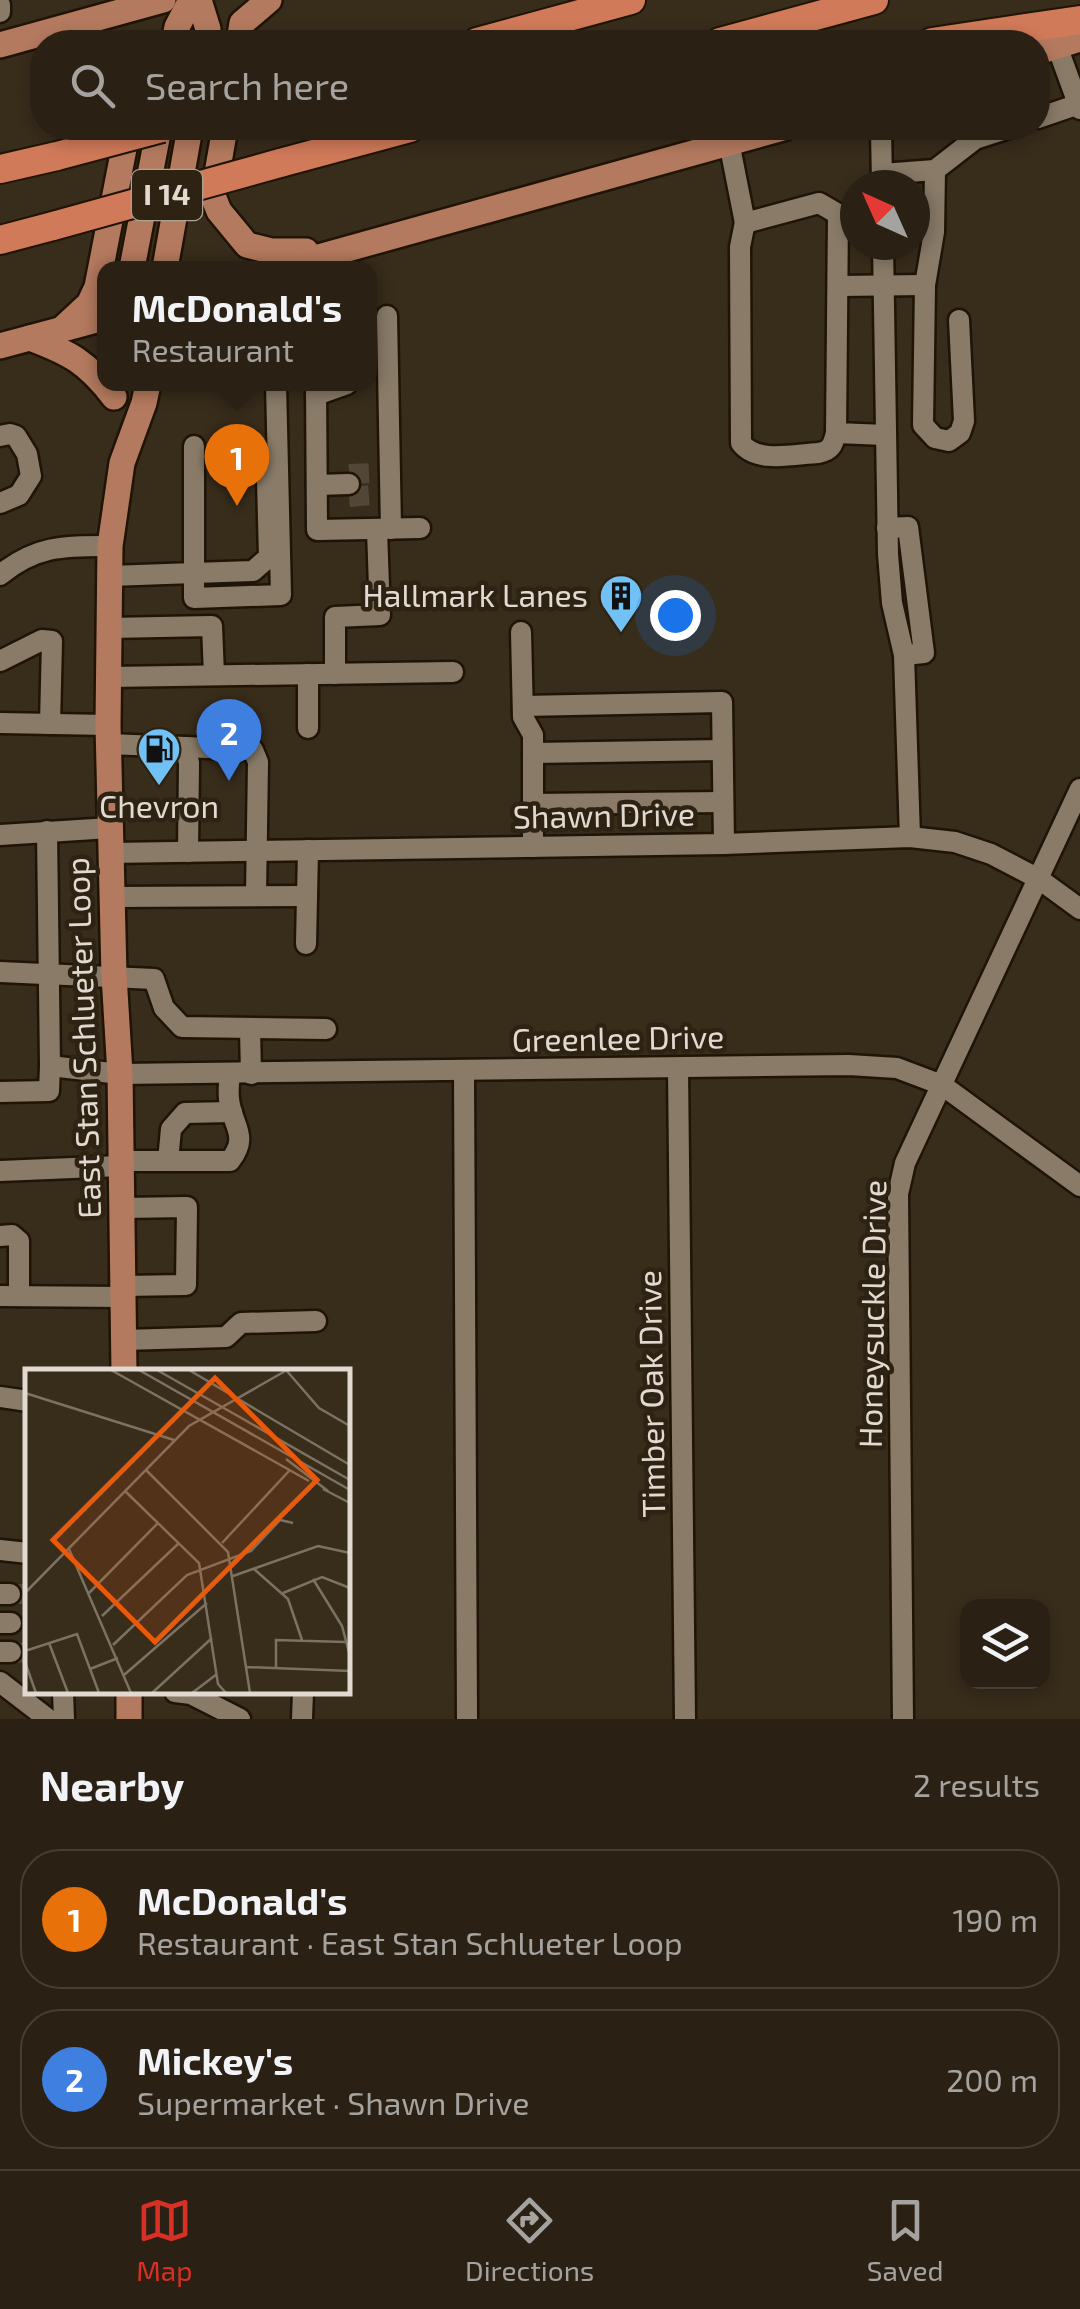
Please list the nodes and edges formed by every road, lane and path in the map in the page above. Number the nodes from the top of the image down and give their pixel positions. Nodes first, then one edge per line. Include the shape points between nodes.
1 (163, 0) edge
2 (195, 0) edge
3 (269, 0) edge
4 (631, 0) edge
5 (874, 0) edge
6 (1080, 20) edge
7 (55, 30) edge
8 (176, 30) edge
9 (208, 30) edge
10 (241, 30) edge
11 (520, 30) edge
12 (764, 30) edge
13 (1013, 30) edge
14 (1058, 46) edge
15 (1080, 107) edge
16 (1050, 115) edge
17 (115, 140) edge
18 (126, 140) edge
19 (158, 140) edge
20 (188, 140) edge
21 (223, 140) edge
22 (365, 140) edge
23 (737, 140) edge
24 (881, 140) edge
25 (974, 140) edge
26 (729, 142) junction
27 (0, 170) edge
28 (882, 170) edge
29 (935, 170) junction
30 (930, 171) edge
31 (745, 222) junction
32 (0, 240) edge
33 (339, 251) junction
34 (883, 260) edge
35 (102, 261) edge
36 (133, 261) edge
37 (166, 261) edge
38 (304, 261) edge
39 (925, 285) junction
40 (97, 286) edge
41 (838, 286) junction
42 (884, 286) junction
43 (387, 316) dead end
44 (97, 320) edge
45 (959, 320) dead end
46 (62, 329) junction
47 (30, 338) junction
48 (0, 346) edge
49 (379, 372) edge
50 (97, 374) edge
51 (115, 391) edge
52 (147, 391) edge
53 (276, 391) edge
54 (316, 391) edge
55 (836, 433) junction
56 (886, 434) junction
57 (0, 436) edge
58 (194, 446) dead end
59 (122, 463) junction
60 (278, 468) junction
61 (349, 485) tunnel mouth
62 (317, 486) junction
63 (0, 503) edge
64 (420, 528) dead end
65 (384, 530) junction
66 (110, 546) junction
67 (203, 573) junction
68 (0, 575) edge
69 (110, 576) junction
70 (110, 628) junction
71 (521, 632) dead end
72 (0, 662) edge
73 (453, 672) dead end
74 (308, 674) junction
75 (335, 674) junction
76 (214, 675) junction
77 (109, 677) junction
78 (523, 706) junction
79 (0, 724) edge
80 (50, 724) junction
81 (308, 728) dead end
82 (108, 735) junction
83 (185, 747) junction
84 (722, 750) junction
85 (533, 753) junction
86 (1080, 789) edge
87 (723, 802) junction
88 (533, 804) junction
89 (47, 831) junction
90 (0, 835) edge
91 (910, 837) junction
92 (110, 841) junction
93 (724, 844) junction
94 (532, 847) junction
95 (308, 850) junction
96 (257, 851) junction
97 (188, 852) junction
98 (1038, 878) junction
99 (256, 895) junction
100 (306, 896) junction
101 (112, 897) junction
102 (1080, 910) edge
103 (306, 944) dead end
104 (0, 972) edge
105 (50, 972) junction
106 (114, 975) junction
107 (250, 1029) junction
108 (326, 1029) dead end
109 (50, 1066) junction
110 (678, 1068) junction
111 (464, 1072) junction
112 (120, 1074) junction
113 (240, 1074) junction
114 (942, 1085) junction
115 (0, 1092) edge
116 (232, 1112) junction
117 (168, 1161) junction
118 (121, 1164) junction
119 (0, 1172) edge
120 (1080, 1186) edge
121 (122, 1208) junction
122 (0, 1236) edge
123 (123, 1292) junction
124 (10, 1296) edge
125 (316, 1321) dead end
126 (124, 1340) junction
127 (124, 1369) edge
128 (0, 1397) edge
129 (25, 1400) edge
130 (0, 1550) edge
131 (25, 1554) edge
132 (0, 1682) edge
133 (191, 1694) edge
134 (303, 1694) edge
135 (48, 1719) edge
136 (240, 1719) edge
137 (302, 1719) edge
138 (467, 1719) edge
139 (685, 1719) edge
140 (903, 1719) edge

1 - 7 main road
2 - 8 main road
2 - 9 main road
3 - 10 main road
4 - 11 highway
5 - 12 highway
6 - 13 highway
14 - 15 street
15 - 16 street
17 - 27 highway, I 14, bridge
18 - 35 main road
19 - 36 main road
20 - 37 main road
21 - 33 main road via 213,196 234,234 271,251
22 - 32 highway, I 14, bridge
23 - 26 main road
24 - 28 street
25 - 29 street
26 - 31 street
26 - 33 main road
29 - 30 street
29 - 39 street
31 - 41 street via 828,205 838,214
31 - 55 street via 741,443 760,456 818,453 832,446
33 - 38 main road
34 - 42 street
39 - 42 street
39 - 45 street via 923,424 935,438 949,441 964,421
40 - 46 main road
41 - 42 street
41 - 55 street
42 - 56 street
43 - 49 street
44 - 46 main road
46 - 47 main road
47 - 48 main road
47 - 50 main road via 71,353
49 - 65 street
51 - 59 main road, East Stan Schlueter Loop
52 - 59 main road, East Stan Schlueter Loop
53 - 60 street
54 - 62 street
55 - 56 street
56 - 91 street
57 - 63 street via 22,443 31,476 19,495
58 - 67 street
59 - 66 main road, East Stan Schlueter Loop
60 - 67 street via 267,480 269,557 252,571
60 - 67 street via 281,595 194,598
61 - 62 street
62 - 65 street via 317,530
64 - 65 street
65 - 75 street via 380,615 335,616
66 - 68 street via 43,549
66 - 69 main road, East Stan Schlueter Loop
67 - 69 street
69 - 70 main road, East Stan Schlueter Loop
70 - 76 street via 212,626
70 - 77 main road, East Stan Schlueter Loop
71 - 78 street
72 - 80 street via 52,641
73 - 75 street
74 - 75 street
74 - 76 street
74 - 81 street
76 - 77 street
77 - 82 main road, East Stan Schlueter Loop
78 - 84 street via 722,702
78 - 85 street
79 - 80 street
80 - 82 street
82 - 83 street
82 - 92 main road, East Stan Schlueter Loop
83 - 96 street via 253,750
83 - 97 street
84 - 85 street
84 - 87 street
85 - 88 street
86 - 98 street, Honeysuckle Drive
87 - 88 street
87 - 93 street
88 - 94 street
89 - 90 street, Shawn Drive
89 - 92 street, Shawn Drive
89 - 105 street
91 - 93 street, Shawn Drive
91 - 98 street, Shawn Drive via 955,842
92 - 97 street, Shawn Drive
92 - 101 main road, East Stan Schlueter Loop
93 - 94 street, Shawn Drive
94 - 95 street, Shawn Drive
95 - 96 street, Shawn Drive
95 - 100 street
96 - 97 street, Shawn Drive
96 - 99 street
98 - 102 street, Shawn Drive
98 - 114 street, Honeysuckle Drive
99 - 100 street
99 - 101 street
100 - 103 street
101 - 106 main road, East Stan Schlueter Loop
104 - 105 street
105 - 106 street
105 - 109 street
106 - 107 street via 154,978 164,1008 182,1027
106 - 112 main road, East Stan Schlueter Loop
107 - 108 street
107 - 113 street
109 - 112 street, Greenlee Drive
109 - 115 street via 49,1091
110 - 111 street, Greenlee Drive
110 - 114 street, Greenlee Drive via 897,1068
110 - 139 street, Timber Oak Drive
111 - 113 street, Greenlee Drive
111 - 138 street
112 - 113 street, Greenlee Drive
112 - 118 main road, East Stan Schlueter Loop
113 - 116 street
114 - 120 street, Greenlee Drive
114 - 140 street, Honeysuckle Drive via 905,1163 898,1194
116 - 117 street via 184,1114 171,1129
116 - 117 street via 241,1138 230,1161
117 - 118 street
118 - 119 street
118 - 121 main road, East Stan Schlueter Loop
121 - 123 main road, East Stan Schlueter Loop
121 - 123 street via 187,1208 186,1285
122 - 124 street via 19,1241
123 - 124 street
123 - 126 main road, East Stan Schlueter Loop
125 - 126 street via 241,1323 226,1336
126 - 127 main road, East Stan Schlueter Loop
128 - 129 street
130 - 131 street
132 - 135 street
133 - 136 street
134 - 137 street

